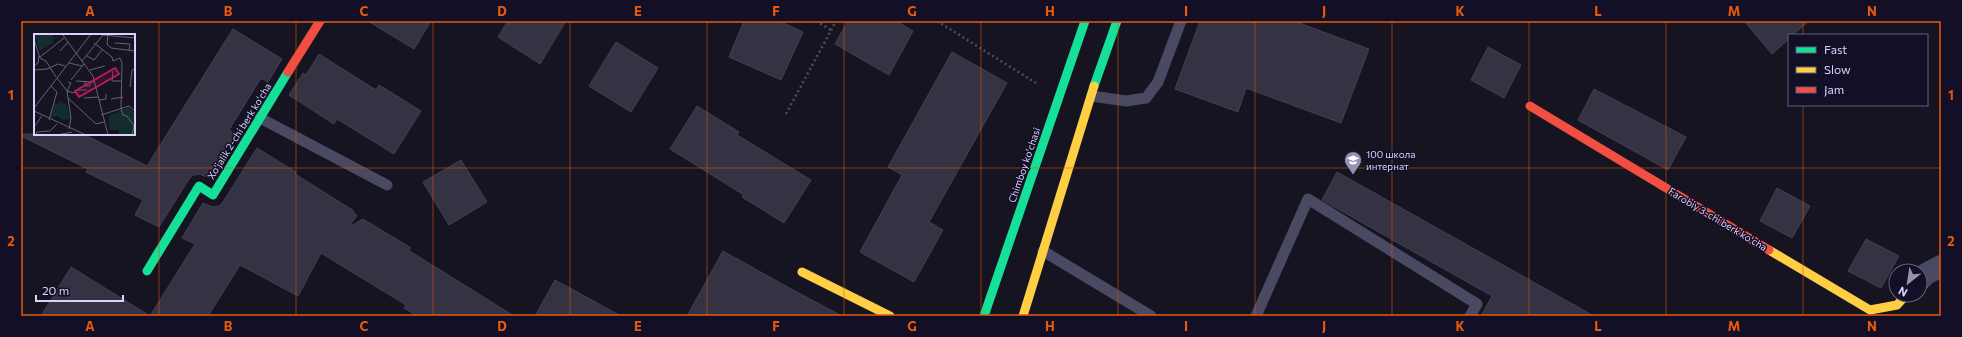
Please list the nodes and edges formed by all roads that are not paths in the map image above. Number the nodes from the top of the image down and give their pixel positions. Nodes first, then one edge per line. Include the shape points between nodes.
1 (320, 21) edge
2 (1085, 21) edge
3 (1117, 21) edge
4 (1180, 21) edge
5 (1092, 96) junction
6 (1530, 106) dead end
7 (260, 118) junction
8 (387, 185) dead end
9 (1043, 251) junction
10 (1941, 266) edge
11 (146, 271) dead end
12 (802, 272) dead end
13 (1928, 273) edge
14 (1899, 303) edge
15 (890, 316) edge
16 (984, 316) edge
17 (1023, 316) edge
18 (1151, 316) edge
19 (1256, 316) edge
20 (1470, 316) edge

1 - 7 street, Xo'jalik 2-chi berk ko'cha
2 - 16 street, Chimboy ko'chasi
3 - 5 street
4 - 5 lane via 1158,82 1146,98 1126,101
5 - 9 street
6 - 14 street, Farobiy 3-chi berk ko'cha via 1870,310
7 - 8 lane
7 - 11 street, Xo'jalik 2-chi berk ko'cha via 213,195 199,186
9 - 17 street
9 - 18 lane
10 - 13 street
12 - 15 street
19 - 20 lane via 1308,200 1477,304

